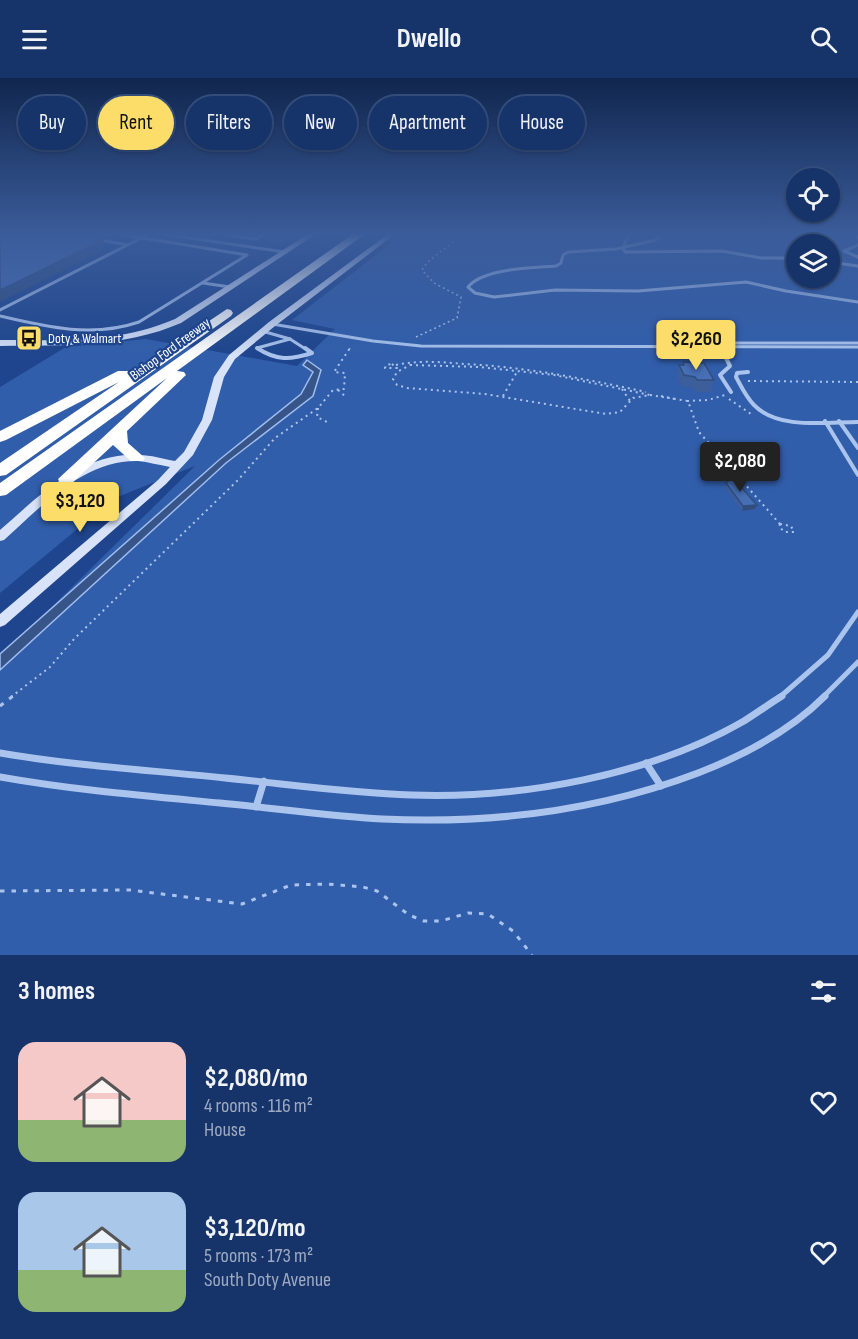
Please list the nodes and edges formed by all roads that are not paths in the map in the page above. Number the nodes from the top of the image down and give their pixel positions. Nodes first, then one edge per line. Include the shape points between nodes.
1 (69, 275) edge
2 (216, 275) edge
3 (249, 275) edge
4 (284, 275) edge
5 (302, 275) edge
6 (337, 275) edge
7 (490, 275) edge
8 (203, 283) junction
9 (230, 287) junction
10 (858, 302) edge
11 (0, 310) edge
12 (251, 311) junction
13 (0, 316) edge
14 (272, 324) junction
15 (262, 331) junction
16 (201, 332) junction
17 (290, 339) junction
18 (0, 343) edge
19 (724, 343) dead end
20 (858, 343) edge
21 (720, 347) junction
22 (858, 347) edge
23 (748, 372) dead end
24 (731, 392) road end
25 (825, 421) junction
26 (839, 421) junction
27 (858, 422) edge
28 (120, 429) junction
29 (0, 437) edge
30 (858, 448) edge
31 (136, 458) junction
32 (178, 465) junction
33 (0, 471) edge
34 (858, 475) edge
35 (66, 479) junction
36 (0, 491) edge
37 (0, 537) edge
38 (858, 613) edge
39 (0, 622) edge
40 (858, 662) edge
41 (0, 753) edge
42 (646, 763) junction
43 (0, 777) edge
44 (264, 781) junction
45 (661, 786) junction
46 (256, 807) junction

1 - 11 lane
2 - 8 lane
3 - 9 street
4 - 16 highway, Bishop Ford Freeway
5 - 12 highway, Bishop Ford Freeway
6 - 14 street
7 - 10 lane via 468,287 475,293 494,297 555,290 639,291 746,282
8 - 9 lane
8 - 13 lane via 139,322 117,329 74,331
9 - 18 street via 178,321 141,335 96,342
12 - 28 highway
12 - 36 highway, Bishop Ford Freeway
14 - 15 street
14 - 21 lane via 403,345
15 - 17 lane
15 - 32 street via 226,366 200,436
16 - 29 highway
16 - 33 highway, Bishop Ford Freeway
17 - 17 lane via 312,353 276,360 257,348
19 - 20 lane
21 - 22 lane
21 - 24 lane via 730,366 720,375
23 - 25 lane via 737,373 736,377 754,405 767,415
25 - 26 lane
25 - 34 lane
26 - 27 lane
26 - 30 lane
28 - 31 highway via 118,442
28 - 35 highway
31 - 32 street
31 - 35 street via 103,464
32 - 39 street
35 - 37 street
38 - 42 lane via 842,638 805,679 726,730
40 - 45 lane via 823,700 769,738
41 - 44 lane
42 - 44 lane via 558,784 476,794 370,791
42 - 45 lane
43 - 46 lane via 68,788
44 - 46 lane
45 - 46 lane via 564,808 473,819 393,819

